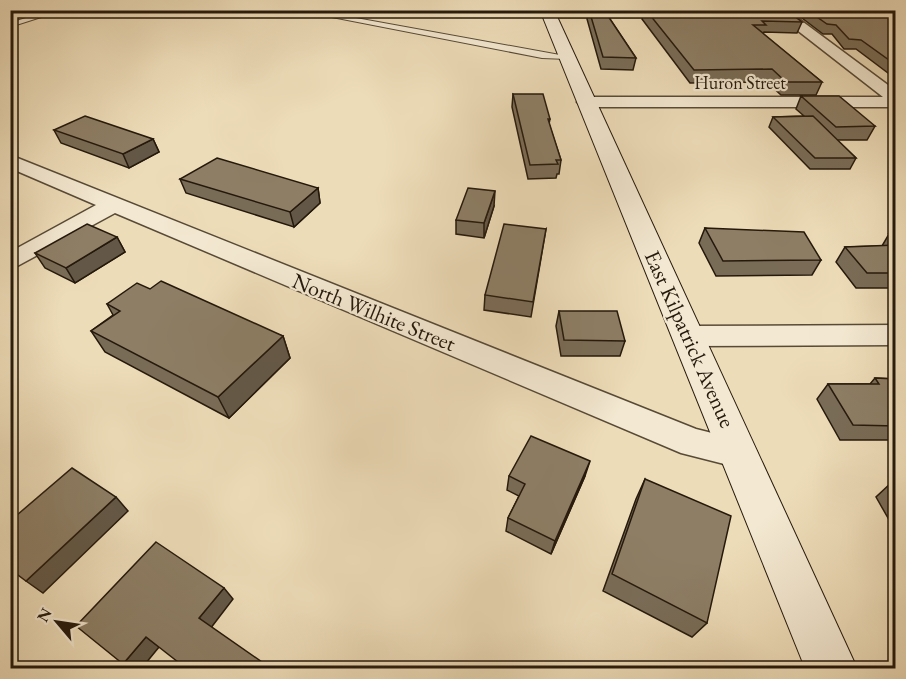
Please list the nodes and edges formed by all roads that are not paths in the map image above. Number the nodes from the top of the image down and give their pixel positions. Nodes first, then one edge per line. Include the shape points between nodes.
1 (60, 10) edge
2 (299, 10) edge
3 (548, 12) edge
4 (735, 12) edge
5 (773, 12) edge
6 (896, 12) edge
7 (688, 13) edge
8 (10, 25) edge
9 (567, 57) junction
10 (896, 100) edge
11 (585, 102) junction
12 (10, 161) edge
13 (112, 205) junction
14 (10, 262) edge
15 (896, 335) edge
16 (688, 336) junction
17 (740, 453) junction
18 (831, 669) edge

1 - 8 lane
2 - 9 lane via 542,56
3 - 7 street
3 - 9 street, East Kilpatrick Avenue
4 - 5 street
5 - 6 street
5 - 10 street
9 - 11 street, East Kilpatrick Avenue
10 - 11 street, Huron Street
11 - 16 street, East Kilpatrick Avenue
12 - 13 street, North Wilhite Street
13 - 14 street
13 - 17 street, North Wilhite Street via 693,444
15 - 16 street
16 - 17 street, East Kilpatrick Avenue
17 - 18 street, East Kilpatrick Avenue

